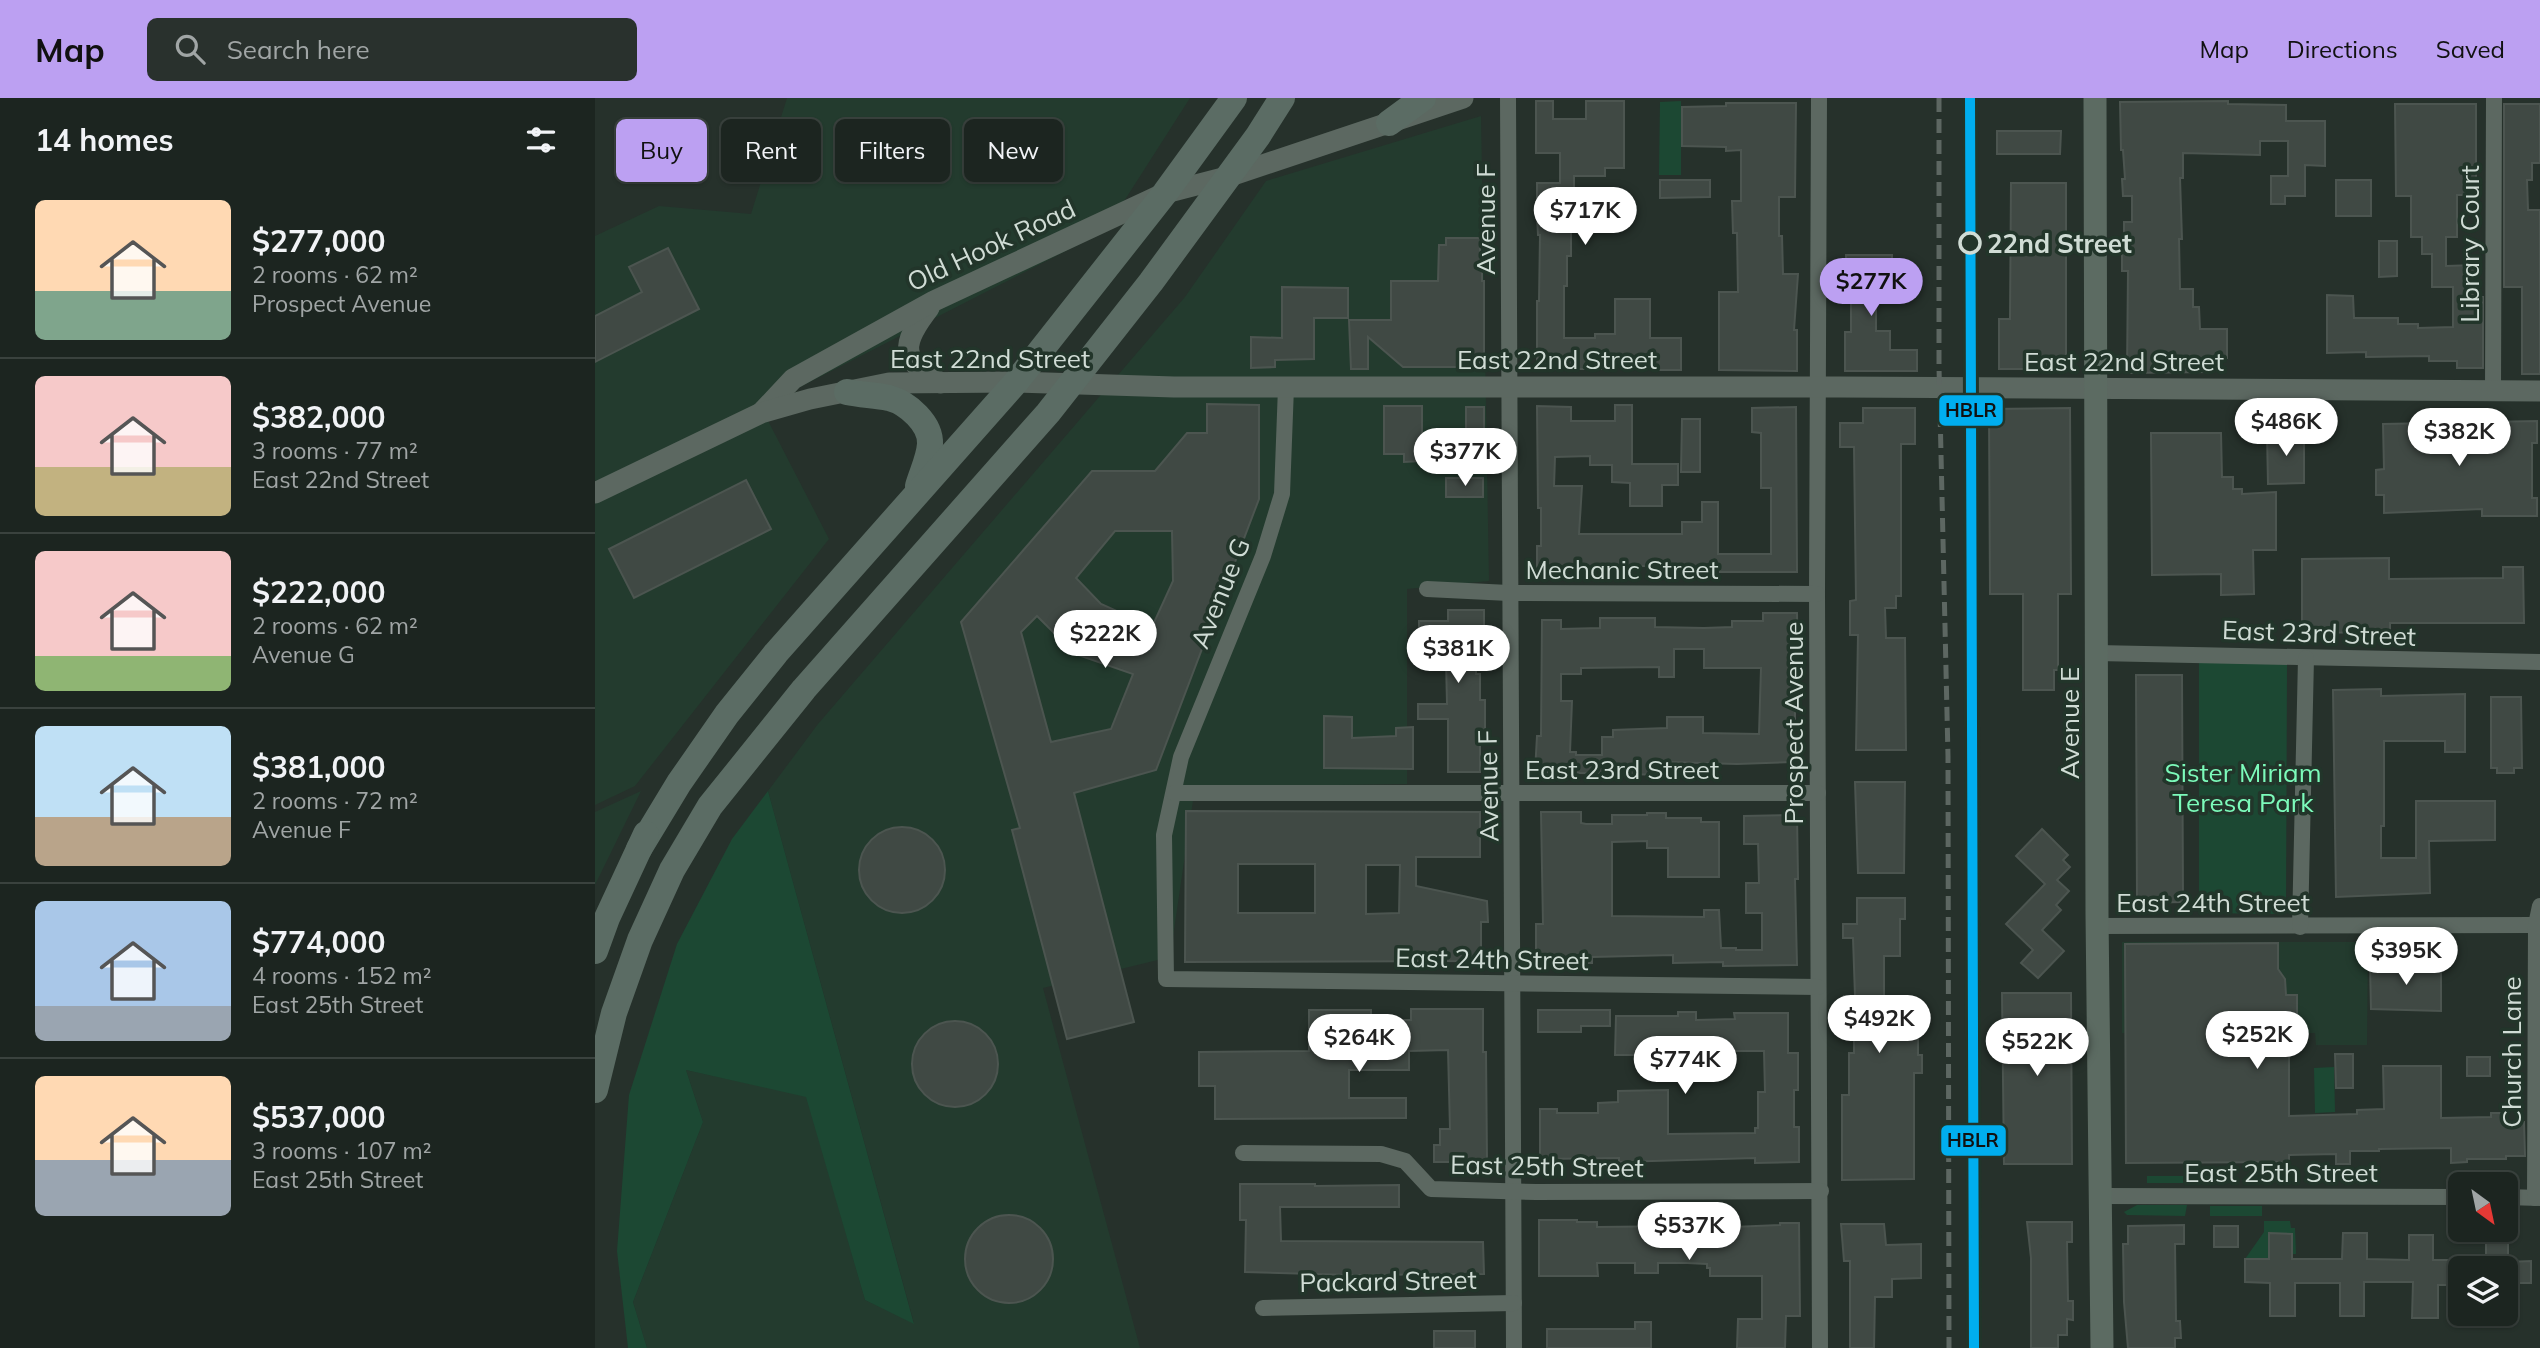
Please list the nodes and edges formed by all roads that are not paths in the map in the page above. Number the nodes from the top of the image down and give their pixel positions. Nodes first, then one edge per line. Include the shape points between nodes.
1 (1234, 98) edge
2 (1282, 98) edge
3 (1423, 98) edge
4 (1463, 98) edge
5 (1508, 98) edge
6 (1819, 98) edge
7 (2095, 98) edge
8 (2494, 98) edge
9 (1389, 123) junction
10 (1227, 177) junction
11 (1165, 193) junction
12 (934, 301) junction
13 (1016, 382) junction
14 (941, 383) junction
15 (1070, 385) junction
16 (1286, 387) junction
17 (1510, 387) junction
18 (1819, 387) junction
19 (2096, 389) junction
20 (2493, 390) junction
21 (847, 391) junction
22 (2540, 391) edge
23 (761, 412) junction
24 (595, 493) edge
25 (914, 498) junction
26 (1427, 589) dead end
27 (1509, 593) junction
28 (1817, 594) junction
29 (2097, 653) junction
30 (2306, 658) junction
31 (2540, 662) edge
32 (1174, 793) junction
33 (1818, 793) junction
34 (1513, 794) junction
35 (2540, 906) edge
36 (2538, 925) edge
37 (2097, 926) junction
38 (2300, 927) junction
39 (595, 951) edge
40 (1166, 979) joint
41 (1513, 983) junction
42 (1818, 987) junction
43 (595, 1090) edge
44 (1243, 1153) dead end
45 (1514, 1191) junction
46 (1821, 1191) junction
47 (2101, 1196) junction
48 (2448, 1197) edge
49 (2518, 1198) edge
50 (2537, 1198) edge
51 (1514, 1303) junction
52 (1263, 1308) dead end
53 (1514, 1348) edge
54 (1820, 1348) edge
55 (2102, 1348) edge

1 - 11 highway
2 - 10 highway
3 - 9 highway
4 - 9 street, Old Hook Road
5 - 17 street, Avenue F
6 - 18 street, Prospect Avenue
7 - 19 main road, Avenue E
8 - 20 street, Library Court
9 - 10 street, Old Hook Road
10 - 11 street, Old Hook Road
10 - 15 highway
11 - 12 street, Old Hook Road
11 - 13 highway
12 - 14 street via 914,327 909,356 918,371
12 - 23 street, Old Hook Road via 793,379
13 - 14 street, East 22nd Street
13 - 15 street, East 22nd Street
13 - 25 highway
14 - 21 street, East 22nd Street via 889,383
15 - 16 street, East 22nd Street
15 - 43 highway via 804,689 710,806 672,870 640,940 614,1013
16 - 17 street, East 22nd Street
16 - 32 street, Avenue G via 1283,494 1263,556 1181,757
17 - 18 street, East 22nd Street
17 - 27 street, Avenue F
18 - 19 street, East 22nd Street
18 - 28 street, Prospect Avenue
19 - 20 street, East 22nd Street
19 - 29 main road, Avenue E
20 - 22 street, East 22nd Street
21 - 23 street, East 22nd Street
21 - 25 highway via 890,398 905,405 923,424 930,442
23 - 24 street, East 22nd Street
25 - 39 highway via 823,600 721,703 669,786
26 - 27 street, Mechanic Street
27 - 28 street, Mechanic Street
27 - 34 street, Avenue F
28 - 33 street, Prospect Avenue
29 - 30 street, East 23rd Street
29 - 37 main road, Avenue E
30 - 31 street, East 23rd Street
30 - 38 street
32 - 34 street, East 23rd Street
32 - 40 street, Avenue G via 1164,835
33 - 34 street, East 23rd Street
33 - 42 street, Prospect Avenue
34 - 41 street, Avenue F
35 - 36 street, Church Lane
36 - 38 street, East 24th Street
36 - 50 street, Church Lane
37 - 38 street, East 24th Street
37 - 47 main road, Avenue E
40 - 41 street, East 24th Street
41 - 42 street, East 24th Street
41 - 45 street, Avenue F
42 - 46 street, Prospect Avenue
44 - 45 street, East 25th Street via 1381,1154 1405,1161 1431,1189
45 - 46 street, East 25th Street
45 - 51 street, Avenue F
46 - 54 street, Prospect Avenue
47 - 48 street, East 25th Street
47 - 55 main road, Avenue E
49 - 50 street
51 - 52 street, Packard Street
51 - 53 street, Avenue F

